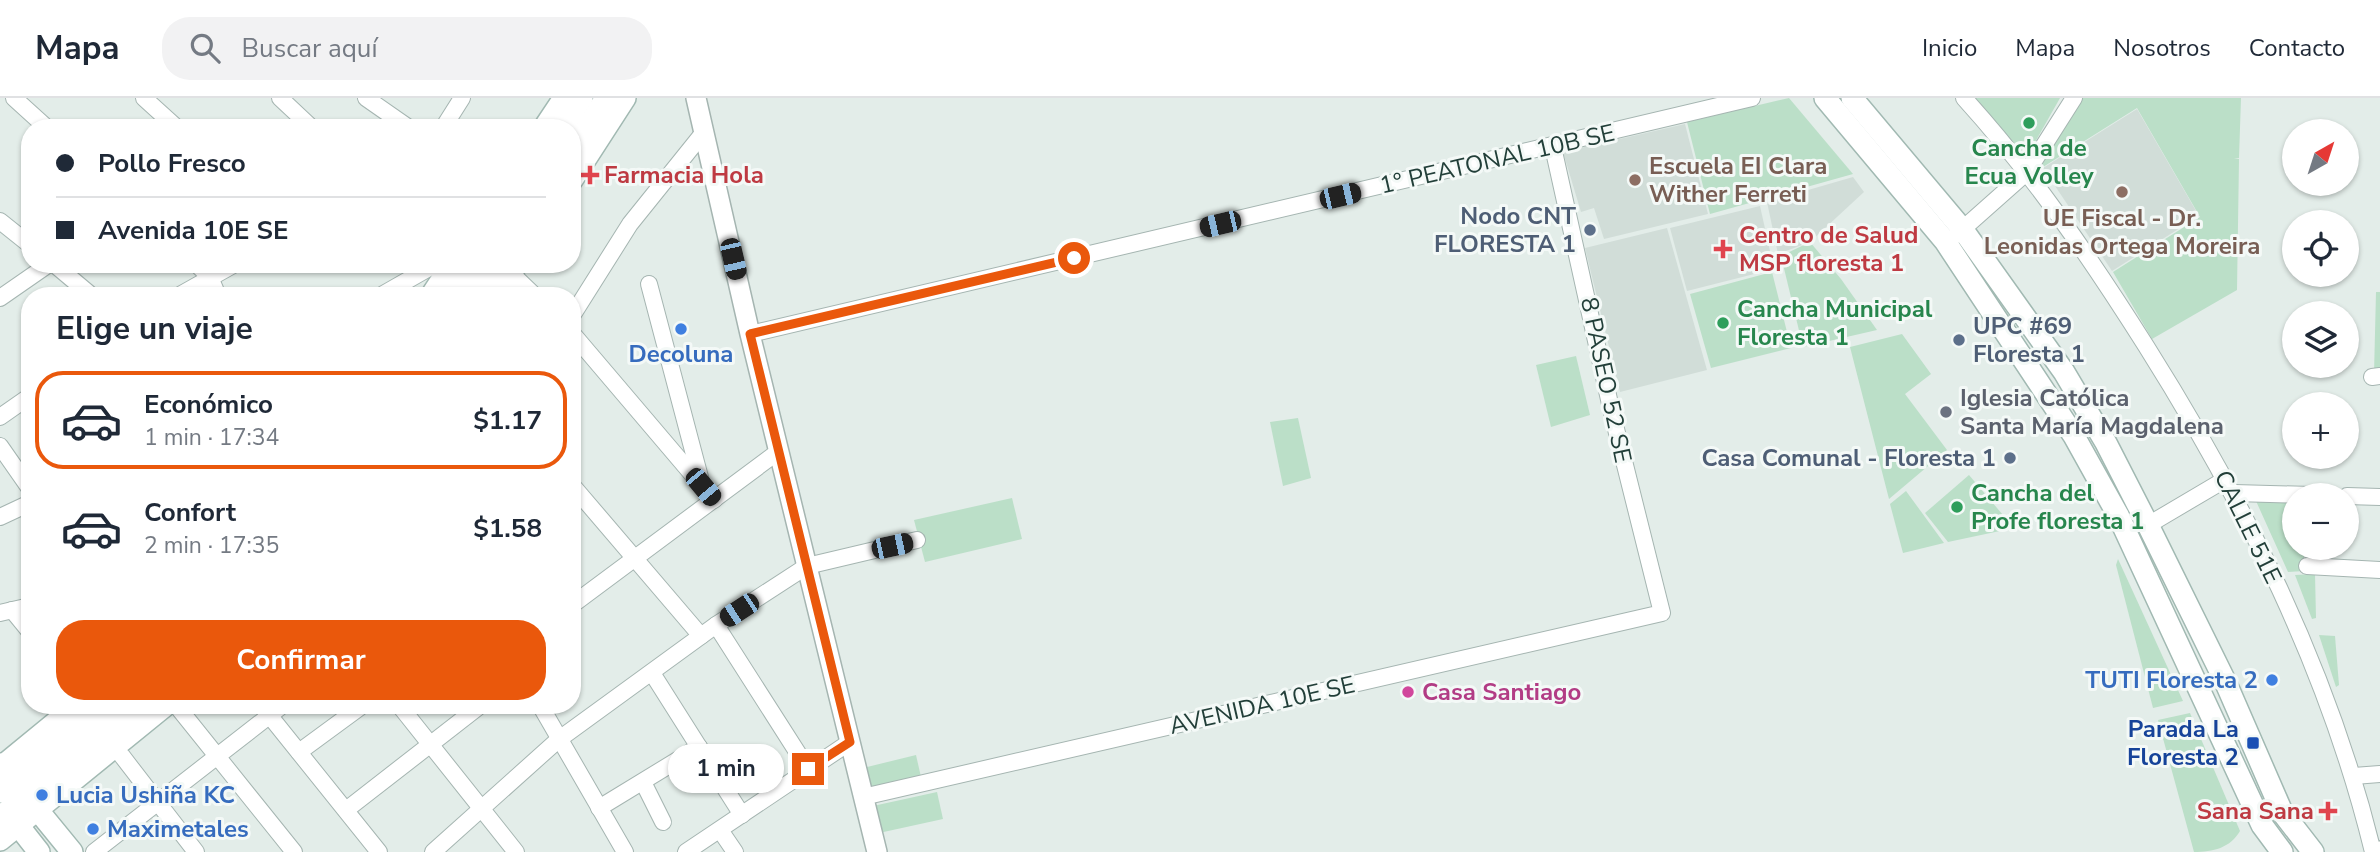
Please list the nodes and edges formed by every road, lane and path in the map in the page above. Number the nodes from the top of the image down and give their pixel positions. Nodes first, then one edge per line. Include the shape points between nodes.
1 (14, 98) edge
2 (144, 98) edge
3 (280, 98) edge
4 (462, 98) edge
5 (564, 98) edge
6 (582, 98) edge
7 (606, 98) edge
8 (625, 98) edge
9 (696, 98) edge
10 (1752, 98) edge
11 (1825, 98) edge
12 (1852, 98) edge
13 (1964, 98) edge
14 (2074, 98) edge
15 (368, 99) edge
16 (37, 119) edge
17 (167, 119) edge
18 (302, 119) edge
19 (396, 119) edge
20 (449, 119) edge
21 (550, 119) edge
22 (569, 119) edge
23 (704, 132) junction
24 (581, 136) edge
25 (1553, 147) junction
26 (581, 166) edge
27 (2027, 172) junction
28 (0, 222) edge
29 (1963, 230) junction
30 (21, 238) edge
31 (1945, 242) junction
32 (38, 273) edge
33 (63, 273) edge
34 (206, 273) edge
35 (217, 273) edge
36 (420, 273) edge
37 (501, 273) edge
38 (514, 273) edge
39 (210, 277) junction
40 (649, 284) dead end
41 (80, 287) edge
42 (193, 287) edge
43 (214, 287) edge
44 (396, 287) edge
45 (485, 287) edge
46 (527, 287) edge
47 (0, 298) edge
48 (581, 302) edge
49 (750, 334) junction
50 (581, 344) edge
51 (21, 402) edge
52 (0, 417) edge
53 (0, 446) edge
54 (779, 451) junction
55 (21, 476) edge
56 (2230, 486) junction
57 (703, 487) junction
58 (2282, 492) edge
59 (581, 495) edge
60 (2359, 496) edge
61 (2380, 497) edge
62 (714, 500) junction
63 (21, 507) edge
64 (0, 517) edge
65 (2148, 525) junction
66 (917, 540) dead end
67 (635, 558) junction
68 (2307, 565) dead end
69 (807, 566) junction
70 (2380, 570) edge
71 (581, 598) edge
72 (6, 611) edge
73 (1661, 613) joint
74 (21, 624) edge
75 (716, 625) junction
76 (701, 636) junction
77 (652, 673) junction
78 (70, 714) edge
79 (97, 714) edge
80 (124, 714) edge
81 (162, 714) edge
82 (178, 714) edge
83 (264, 714) edge
84 (275, 714) edge
85 (351, 714) edge
86 (406, 714) edge
87 (470, 714) edge
88 (545, 714) edge
89 (558, 740) junction
90 (850, 742) junction
91 (432, 746) junction
92 (699, 747) junction
93 (299, 752) junction
94 (122, 756) dead end
95 (217, 756) junction
96 (808, 769) junction
97 (2380, 774) edge
98 (2354, 776) junction
99 (643, 782) junction
100 (10, 794) edge
101 (863, 797) junction
102 (156, 801) junction
103 (481, 807) junction
104 (599, 808) junction
105 (346, 810) junction
106 (742, 815) junction
107 (663, 822) dead end
108 (719, 830) junction
109 (0, 840) edge
110 (39, 852) edge
111 (72, 852) edge
112 (94, 852) edge
113 (196, 852) edge
114 (294, 852) edge
115 (379, 852) edge
116 (433, 852) edge
117 (516, 852) edge
118 (625, 852) edge
119 (686, 852) edge
120 (735, 852) edge
121 (877, 852) edge
122 (2282, 852) edge
123 (2313, 852) edge
124 (2376, 852) edge

1 - 16 street
2 - 17 street
3 - 18 street
4 - 20 street
5 - 21 main road
6 - 22 main road
7 - 24 main road
8 - 26 main road
9 - 23 street
10 - 25 street, 1° PEATONAL 10B SE
11 - 31 main road
12 - 29 main road
13 - 27 street, CALLE 51E
14 - 27 street
15 - 19 street
23 - 48 street via 630,225
23 - 49 street
25 - 49 street, 1° PEATONAL 10B SE
25 - 73 street, 8 PASEO 52 SE
27 - 29 street
27 - 56 street, CALLE 51E via 2109,287
28 - 30 street
29 - 31 street
29 - 65 main road via 2064,372
31 - 122 main road via 2091,464 2262,825
32 - 47 street
33 - 41 street
34 - 39 street
35 - 39 street
36 - 44 street
37 - 45 main road
38 - 46 street
39 - 42 street
39 - 43 street
40 - 57 street
49 - 54 street
50 - 57 street
51 - 52 street
53 - 55 street
54 - 62 street
54 - 69 street
56 - 58 street
56 - 65 street
56 - 98 street, CALLE 51E via 2300,634
57 - 62 street
59 - 67 street
60 - 61 street
62 - 67 street
63 - 64 street
65 - 123 main road via 2225,681 2282,812
66 - 69 street
67 - 71 street
67 - 76 street
68 - 70 street
69 - 75 street
69 - 90 street
72 - 74 street
73 - 101 street, AVENIDA 10E SE
75 - 76 street
75 - 96 street
76 - 77 street
77 - 89 street
77 - 92 street
78 - 100 main road
79 - 100 main road
80 - 100 main road
81 - 100 main road
82 - 95 street
83 - 95 street
84 - 93 street
85 - 93 street
86 - 91 street
87 - 91 street
88 - 89 street
89 - 103 street
89 - 104 street
90 - 96 street
90 - 101 street
91 - 103 street
91 - 105 street
92 - 99 street
92 - 106 street
93 - 105 street
94 - 102 street
95 - 102 street
95 - 114 street
96 - 106 street
97 - 98 street
98 - 124 street, CALLE 51E
99 - 104 street
99 - 107 street
100 - 109 main road
100 - 110 main road
100 - 111 main road
101 - 121 street
102 - 112 street
102 - 113 street
103 - 116 street
103 - 117 street
104 - 118 street
105 - 115 street
106 - 108 street
108 - 119 street
108 - 120 street

